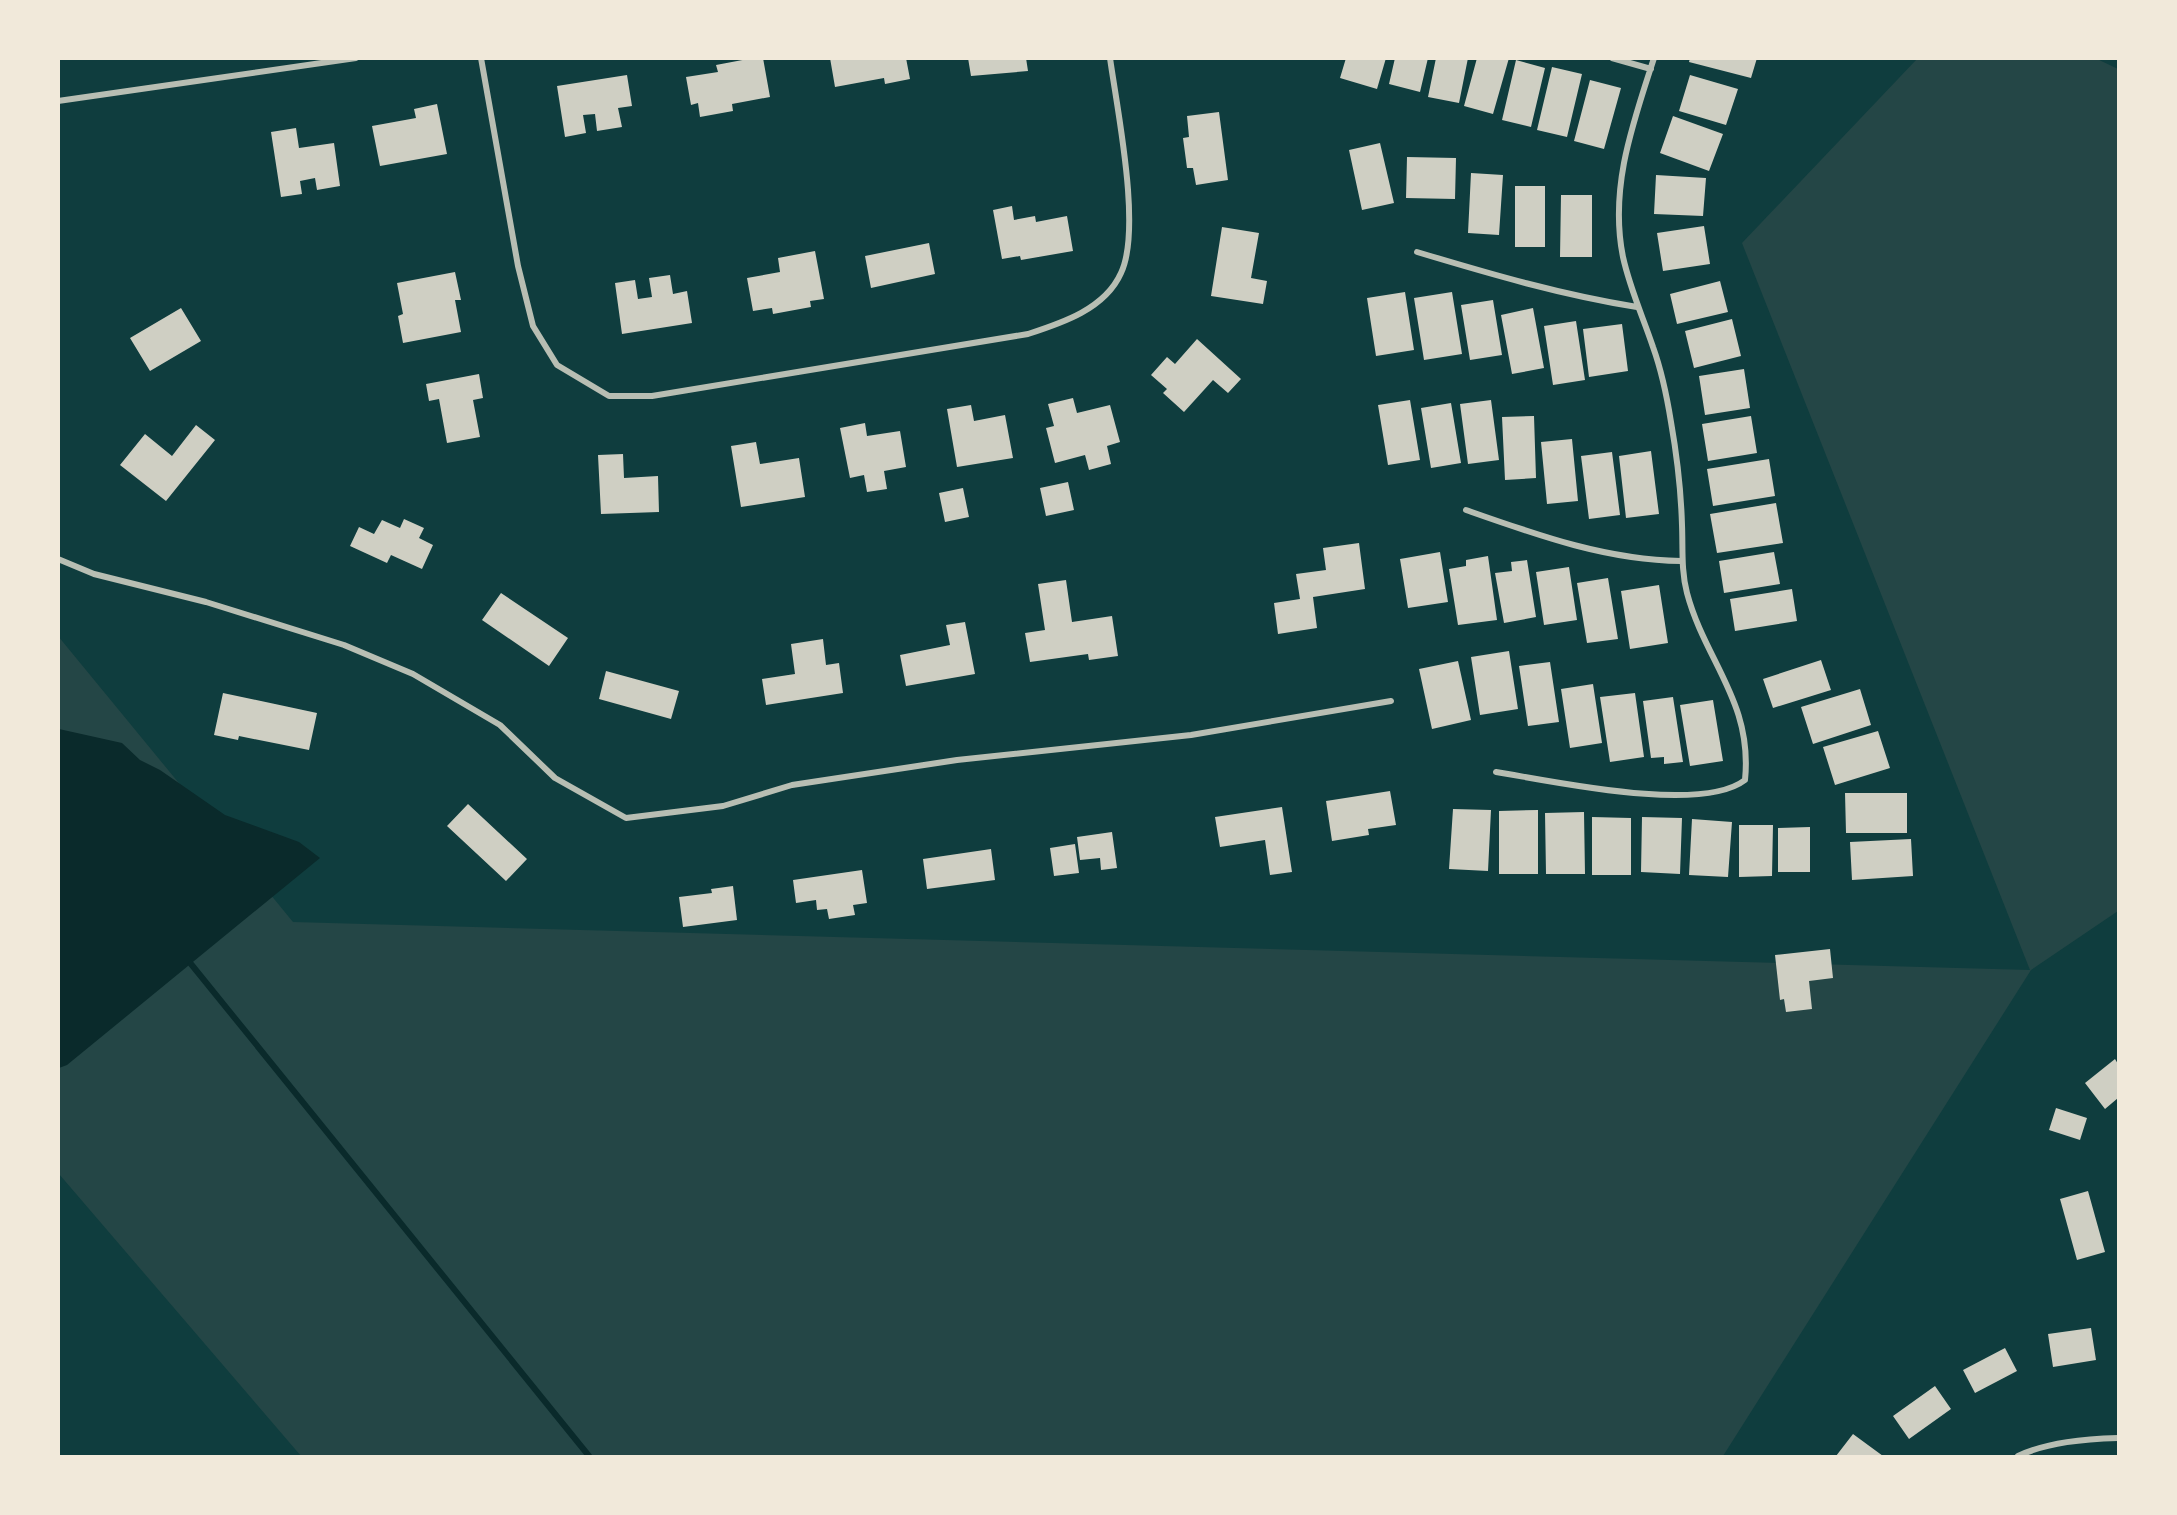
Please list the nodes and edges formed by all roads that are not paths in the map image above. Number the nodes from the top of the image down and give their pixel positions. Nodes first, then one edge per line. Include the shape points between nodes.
1 (356, 58) edge
2 (481, 58) edge
3 (1110, 58) edge
4 (1612, 58) edge
5 (1654, 58) edge
6 (1651, 69) junction
7 (58, 101) edge
8 (1417, 252) dead end
9 (1637, 308) junction
10 (1466, 510) dead end
11 (58, 559) edge
12 (1681, 561) junction
13 (1391, 701) dead end
14 (1496, 772) dead end
15 (2118, 1438) edge
16 (2018, 1456) edge

1 - 7 street
2 - 3 street via 533,326 557,365 609,396 652,396 1028,334 1080,314 1121,275 1128,254 1128,192
4 - 6 street
5 - 6 street
6 - 9 street via 1621,170 1618,209 1623,257
8 - 9 street via 1503,278
9 - 12 street via 1667,395 1677,459
10 - 12 street via 1546,538 1615,556
11 - 13 street via 94,574 206,602 334,641 413,674 500,725 555,778 627,818 723,806 792,785 957,760 1191,735
12 - 14 street via 1699,628 1734,698 1744,740 1745,780 1723,792 1682,796
15 - 16 street via 2034,1449

